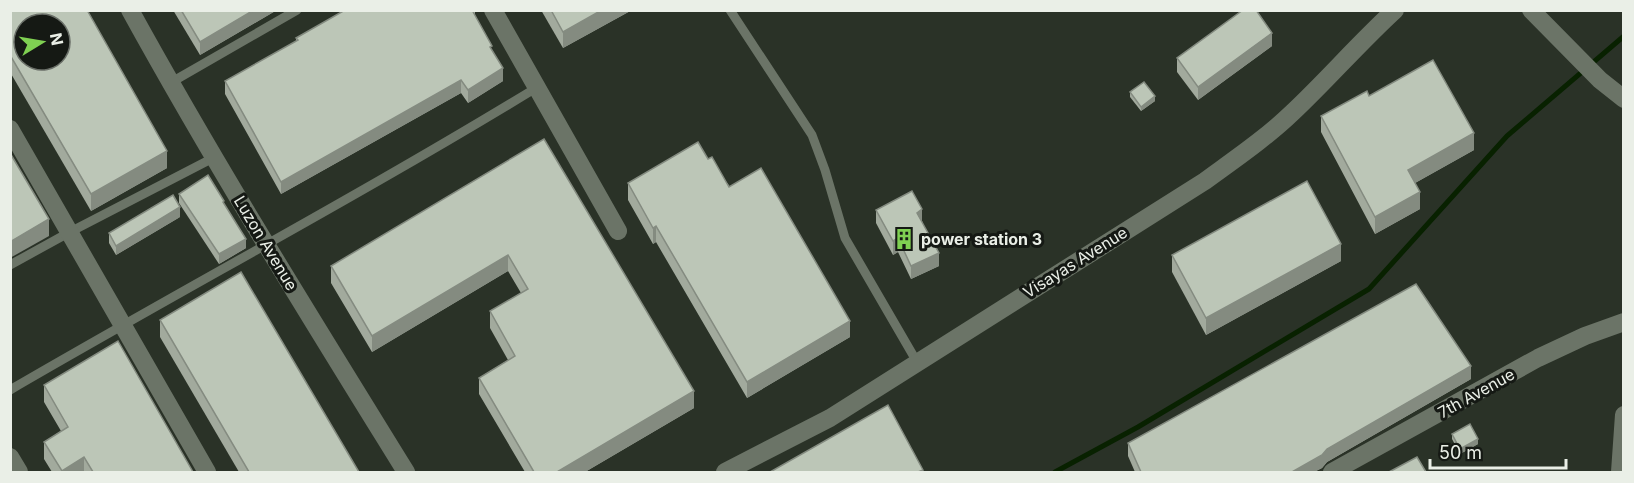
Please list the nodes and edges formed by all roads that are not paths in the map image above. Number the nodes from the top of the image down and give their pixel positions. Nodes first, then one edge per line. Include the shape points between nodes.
1 (130, 10) edge
2 (297, 10) edge
3 (493, 10) edge
4 (730, 10) edge
5 (1395, 10) edge
6 (1531, 10) edge
7 (170, 83) junction
8 (536, 88) junction
9 (1623, 99) edge
10 (10, 129) edge
11 (215, 158) junction
12 (618, 231) dead end
13 (70, 232) junction
14 (267, 246) junction
15 (10, 265) edge
16 (1623, 322) edge
17 (122, 325) junction
18 (917, 362) junction
19 (10, 390) edge
20 (1623, 415) edge
21 (10, 457) edge
22 (19, 472) edge
23 (207, 472) edge
24 (406, 472) edge
25 (725, 472) edge
26 (1332, 472) edge
27 (1620, 472) edge

1 - 7 street, Luzon Avenue
2 - 7 lane
3 - 8 street
4 - 18 lane via 812,135 845,238
5 - 18 street, Visayas Avenue via 1293,112 1251,148
6 - 9 street
7 - 11 street, Luzon Avenue
8 - 12 street
8 - 14 lane
10 - 13 street
11 - 13 lane
11 - 14 street, Luzon Avenue
13 - 15 lane
13 - 17 street
14 - 17 lane
14 - 24 street, Luzon Avenue
16 - 26 street, 7th Avenue via 1538,358
17 - 19 lane
17 - 23 street
18 - 25 street, Visayas Avenue via 830,417
20 - 27 street
21 - 22 street

